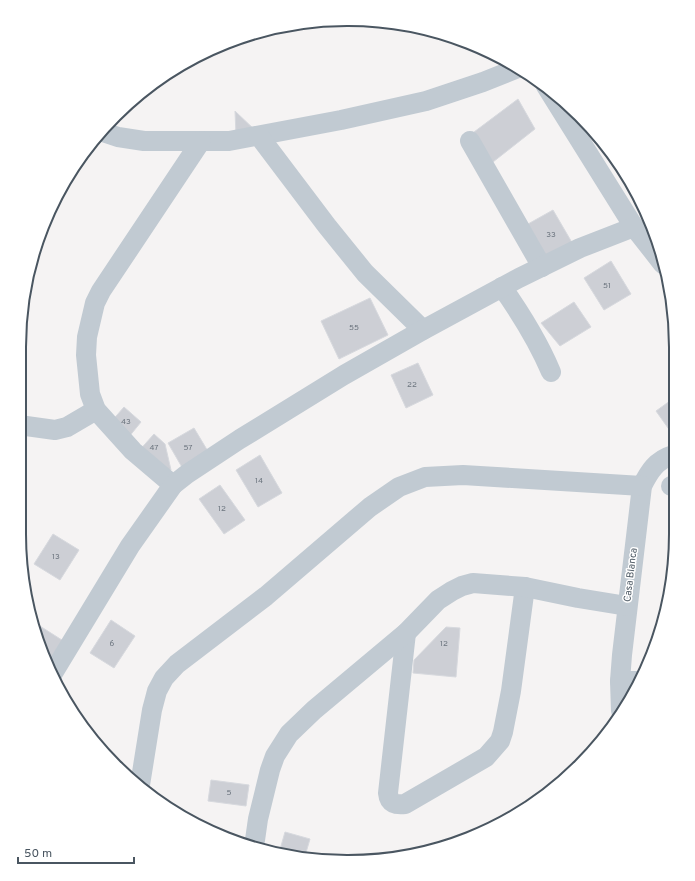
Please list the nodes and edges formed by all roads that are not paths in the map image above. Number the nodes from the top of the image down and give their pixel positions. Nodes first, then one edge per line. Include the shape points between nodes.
1 (511, 71) edge
2 (558, 105) edge
3 (108, 134) edge
4 (259, 136) junction
5 (201, 141) junction
6 (470, 141) dead end
7 (634, 227) junction
8 (655, 254) edge
9 (542, 267) junction
10 (502, 287) junction
11 (423, 330) junction
12 (551, 372) dead end
13 (96, 410) junction
14 (26, 426) edge
15 (669, 457) edge
16 (173, 485) junction
17 (642, 486) junction
18 (526, 587) junction
19 (627, 606) junction
20 (406, 633) junction
21 (55, 668) edge
22 (629, 681) edge
23 (625, 695) edge
24 (141, 779) edge
25 (255, 841) edge

1 - 4 street via 426,101
2 - 7 street
3 - 5 street via 137,140
4 - 5 street via 229,141
4 - 11 street via 353,258
5 - 13 street via 110,276 95,303 87,337 86,355 90,394
6 - 9 street
7 - 8 street
7 - 9 street via 580,248
9 - 10 street
10 - 11 street
10 - 12 street via 542,351
11 - 16 street via 240,439
13 - 14 street via 67,427 55,430
13 - 16 street via 133,451
15 - 17 street, Casa Blanca via 655,465
16 - 21 street via 130,546
17 - 19 street, Casa Blanca
17 - 24 street via 441,475 425,477 399,487 370,508 266,596 177,664 164,678 152,710
18 - 19 street
18 - 20 street via 473,583 462,586 438,600
18 - 20 street via 511,691 500,741 486,757 405,804 398,805 390,800 388,793
19 - 22 street, Casa Blanca
20 - 25 street via 314,710 281,745 265,786
22 - 23 street, Casa Blanca

